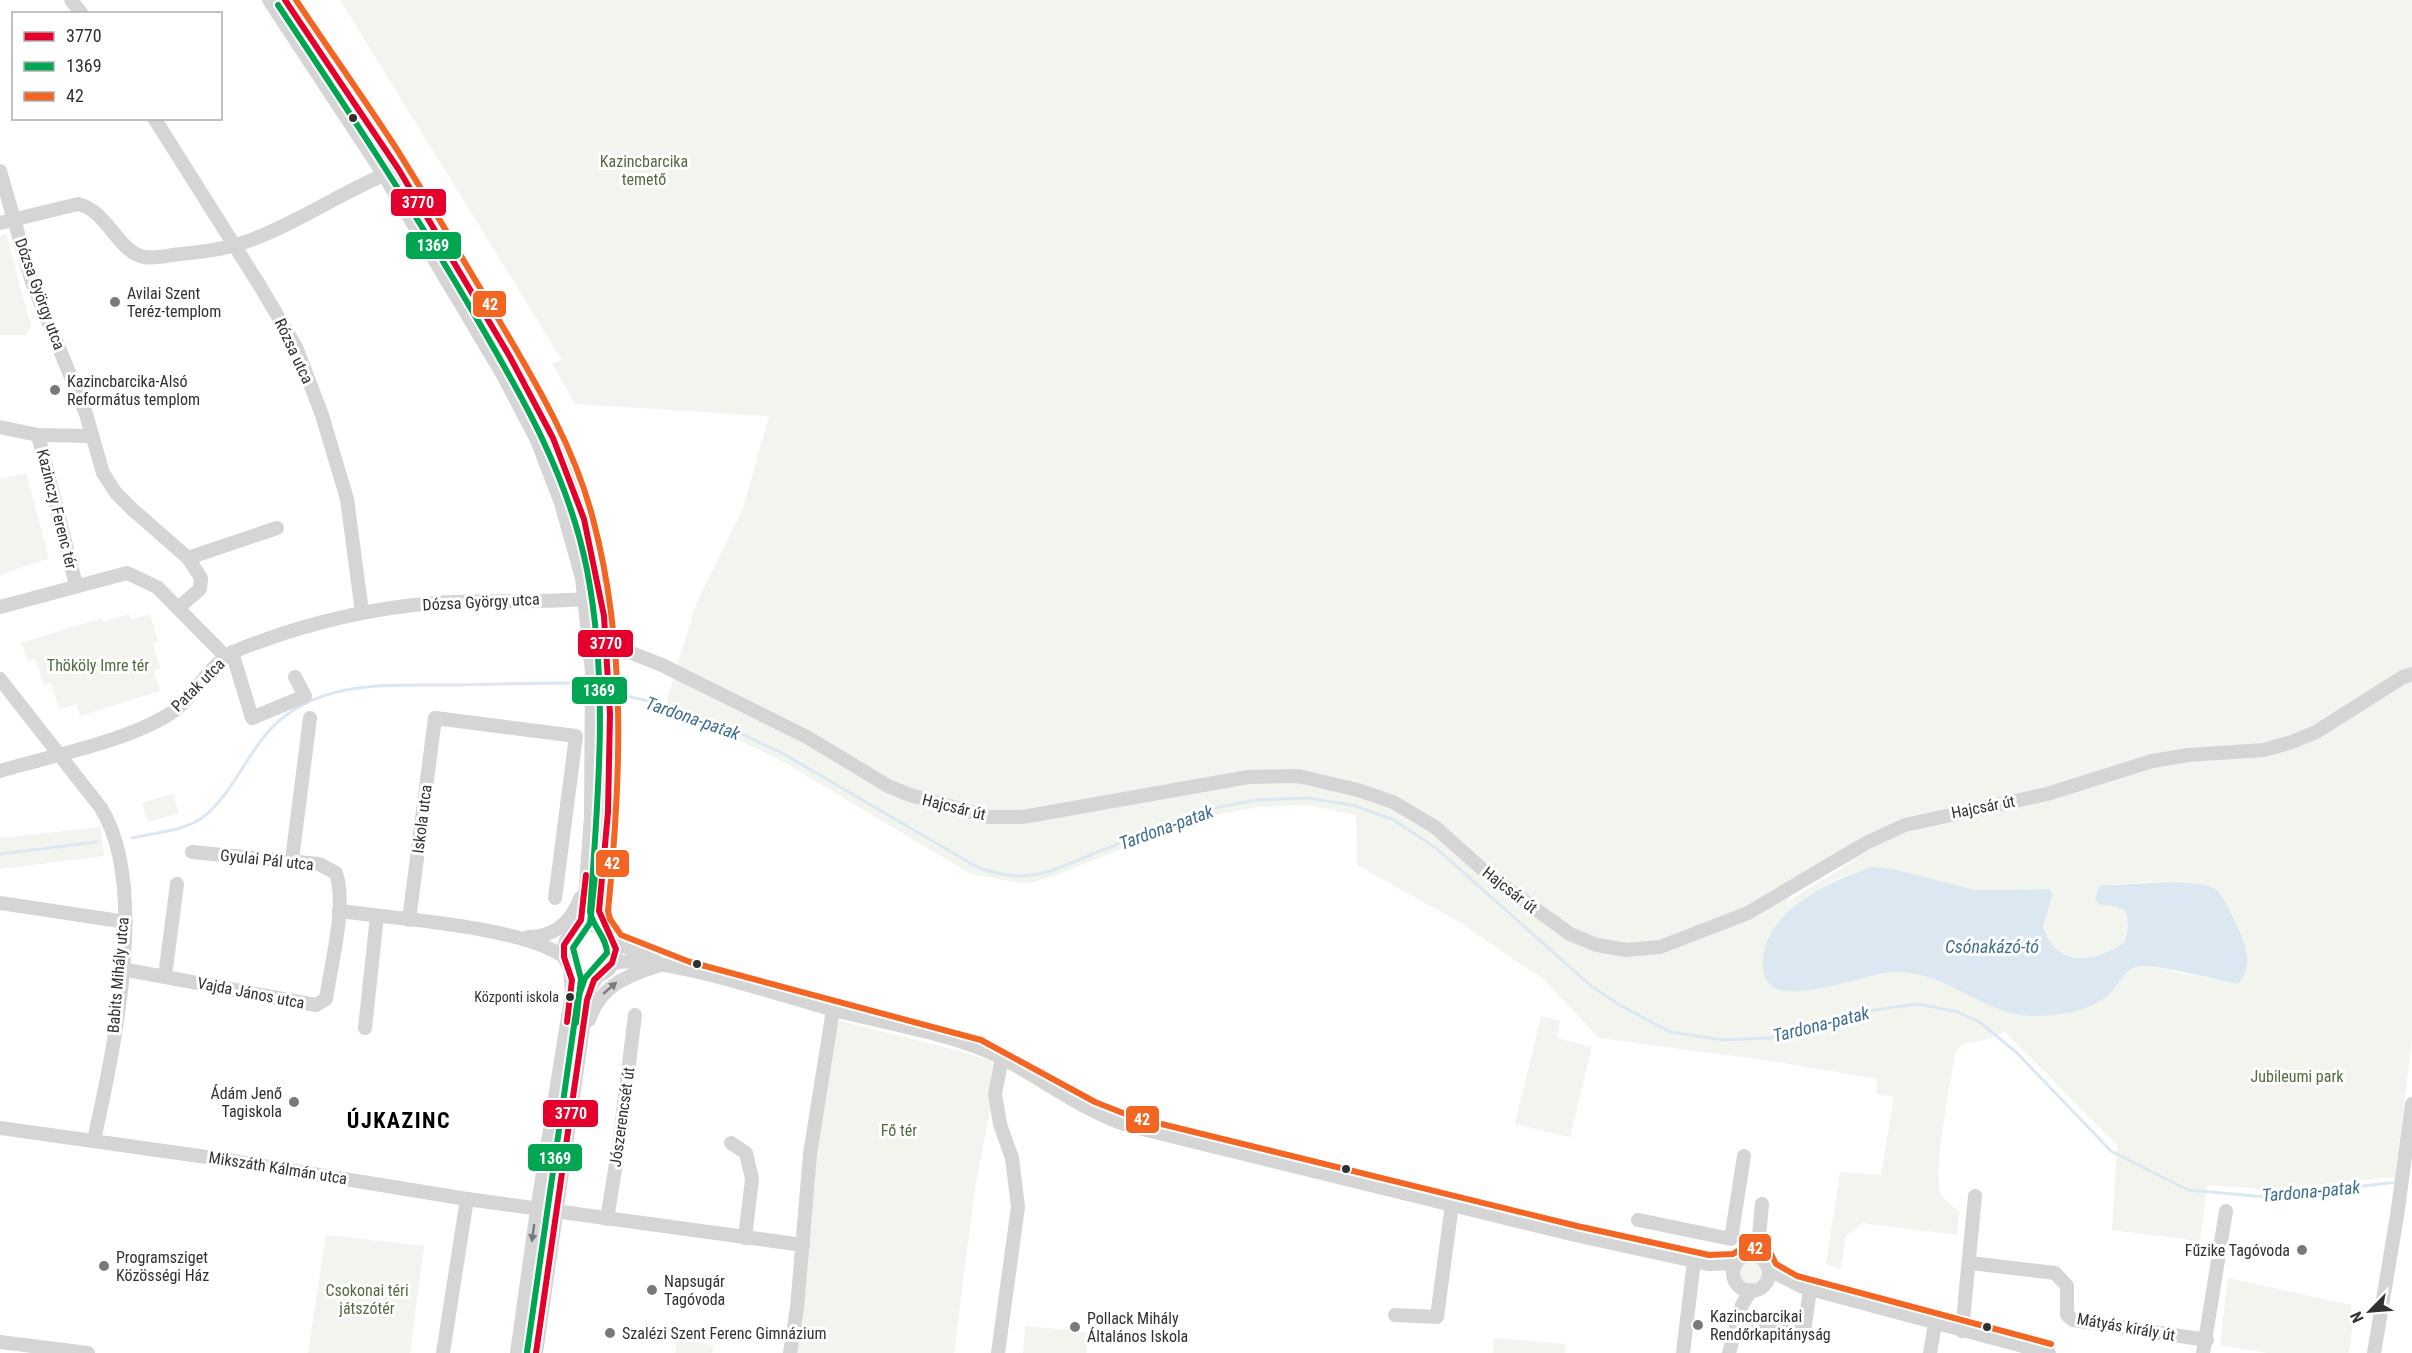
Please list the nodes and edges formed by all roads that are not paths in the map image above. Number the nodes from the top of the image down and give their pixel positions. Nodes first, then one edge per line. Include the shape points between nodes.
1 (71, 0) edge
2 (268, 0) edge
3 (285, 0) edge
4 (80, 12) edge
5 (155, 120) edge
6 (399, 169) junction
7 (0, 171) edge
8 (384, 175) junction
9 (14, 218) junction
10 (0, 223) edge
11 (233, 245) junction
12 (0, 427) edge
13 (38, 435) junction
14 (91, 436) junction
15 (277, 528) dead end
16 (188, 558) junction
17 (76, 585) junction
18 (601, 597) junction
19 (586, 599) junction
20 (0, 607) edge
21 (178, 608) junction
22 (362, 612) junction
23 (607, 652) junction
24 (229, 654) junction
25 (2412, 674) edge
26 (295, 677) dead end
27 (0, 679) edge
28 (310, 718) dead end
29 (59, 755) junction
30 (0, 771) edge
31 (192, 852) dead end
32 (292, 860) junction
33 (587, 866) junction
34 (177, 884) dead end
35 (555, 898) dead end
36 (0, 903) edge
37 (339, 911) junction
38 (377, 916) junction
39 (409, 920) junction
40 (126, 922) junction
41 (604, 928) junction
42 (574, 930) junction
43 (513, 936) junction
44 (538, 937) junction
45 (615, 942) junction
46 (567, 963) junction
47 (614, 963) junction
48 (660, 966) junction
49 (123, 969) junction
50 (687, 971) junction
51 (165, 976) junction
52 (597, 976) junction
53 (833, 1010) junction
54 (635, 1015) dead end
55 (365, 1028) dead end
56 (583, 1036) junction
57 (1002, 1058) junction
58 (2412, 1104) edge
59 (0, 1128) edge
60 (94, 1140) junction
61 (732, 1143) dead end
62 (1744, 1156) dead end
63 (1975, 1196) dead end
64 (467, 1199) junction
65 (1452, 1204) junction
66 (1762, 1204) dead end
67 (537, 1210) junction
68 (2226, 1211) dead end
69 (556, 1212) junction
70 (607, 1219) junction
71 (1638, 1220) dead end
72 (1759, 1236) junction
73 (746, 1238) junction
74 (803, 1245) junction
75 (1694, 1261) junction
76 (1970, 1263) junction
77 (1766, 1274) junction
78 (1741, 1276) junction
79 (1810, 1289) junction
80 (1395, 1315) dead end
81 (1737, 1322) junction
82 (1935, 1324) junction
83 (1962, 1331) junction
84 (0, 1342) edge
85 (2205, 1346) edge
86 (88, 1353) edge
87 (443, 1353) edge
88 (517, 1353) edge
89 (536, 1353) edge
90 (790, 1353) edge
91 (998, 1353) edge
92 (1683, 1353) edge
93 (1729, 1353) edge
94 (1930, 1353) edge
95 (2049, 1353) edge
96 (2374, 1353) edge

1 - 4 street
2 - 8 street
3 - 6 street
5 - 11 street, Rózsa utca
6 - 8 street
6 - 18 street via 515,366 549,432 583,515
7 - 9 street, Dózsa György utca
8 - 11 street
8 - 19 street via 503,375 537,440 561,503
9 - 10 street
9 - 11 street via 78,204 88,206 137,255 145,257
9 - 14 street, Dózsa György utca via 32,282 86,414
11 - 22 street, Rózsa utca via 296,347 322,415 351,518
12 - 13 street, Kazinczy Ferenc tér
13 - 14 street
13 - 17 street, Kazinczy Ferenc tér
14 - 16 street, Dózsa György utca via 103,473 116,493
15 - 16 street
16 - 21 street, Dózsa György utca via 201,584 196,594
17 - 20 street
17 - 21 street via 127,573 150,582
18 - 19 street, Dózsa György utca
18 - 23 street
19 - 22 street, Dózsa György utca via 435,603
19 - 33 street via 592,672
21 - 24 street
22 - 24 street, Patak utca
23 - 25 street, Hajcsár út via 629,652 662,665 807,737 888,786 931,803 989,817 1023,817 1248,777 1289,774 1368,793 1393,802 1435,827 1490,876 1570,934 1597,945 1626,950 1673,944 1748,913 1866,843 1905,825 2047,794 2152,761 2264,750 2292,742 2316,732
23 - 41 street via 611,708 608,815 599,911
24 - 26 street via 252,718 305,696
24 - 29 street, Patak utca via 166,717
27 - 29 street
28 - 32 street
29 - 30 street, Patak utca
29 - 40 street, Babits Mihály utca via 110,822 123,880
31 - 32 street, Gyulai Pál utca
32 - 37 street, Gyulai Pál utca via 319,864 336,873 340,884
33 - 42 street via 583,913
33 - 44 street via 571,917 555,931
34 - 51 street
35 - 39 street, Iskola utca via 576,736 435,718
36 - 40 street
37 - 38 street
37 - 51 street, Vajda János utca via 326,999 315,1005
38 - 39 street
38 - 55 street
39 - 43 street
40 - 49 street, Babits Mihály utca
41 - 42 street via 591,924
41 - 45 street
42 - 44 street
42 - 46 street via 564,945
43 - 44 street
43 - 46 street via 551,948
45 - 47 street
45 - 50 street
46 - 52 street via 582,976
46 - 67 street via 572,992
47 - 48 street via 630,961
47 - 52 street
48 - 50 street
56 -> 48 street via 603,993 625,977
49 - 51 street, Vajda János utca
49 - 60 street, Babits Mihály utca
50 - 53 street
52 - 56 street via 588,994
53 - 57 street via 955,1040
53 - 74 street via 810,1154
54 - 70 street, Jószerencsét út
56 - 69 street
57 - 65 street via 1108,1119
57 - 91 street via 995,1094 1012,1158 1018,1208
58 - 96 street
59 - 60 street, Mikszáth Kálmán utca
60 - 64 street, Mikszáth Kálmán utca
61 - 73 street via 746,1153 752,1179
62 - 71 street via 1731,1239
63 - 76 street
64 - 67 street, Mikszáth Kálmán utca
64 - 87 street
65 - 75 street
65 - 80 street via 1437,1317
66 - 72 street
67 - 69 street, Mikszáth Kálmán utca
67 -> 88 street
68 - 85 street, Mátyás király út
69 - 70 street, Mikszáth Kálmán utca
69 - 89 street
70 - 73 street, Mikszáth Kálmán utca
72 - 77 street
72 - 78 street
73 - 74 street, Mikszáth Kálmán utca
74 - 90 street
75 - 78 street
75 - 92 street
76 - 83 street
76 - 85 street, Mátyás király út via 2055,1273 2067,1286 2067,1315 2073,1320
77 - 78 street
77 - 78 street
77 - 79 street
78 - 81 street via 1742,1305
79 - 81 street via 1804,1333
79 - 82 street
81 - 93 street
82 - 83 street
82 - 94 street
83 - 95 street
84 - 86 street

